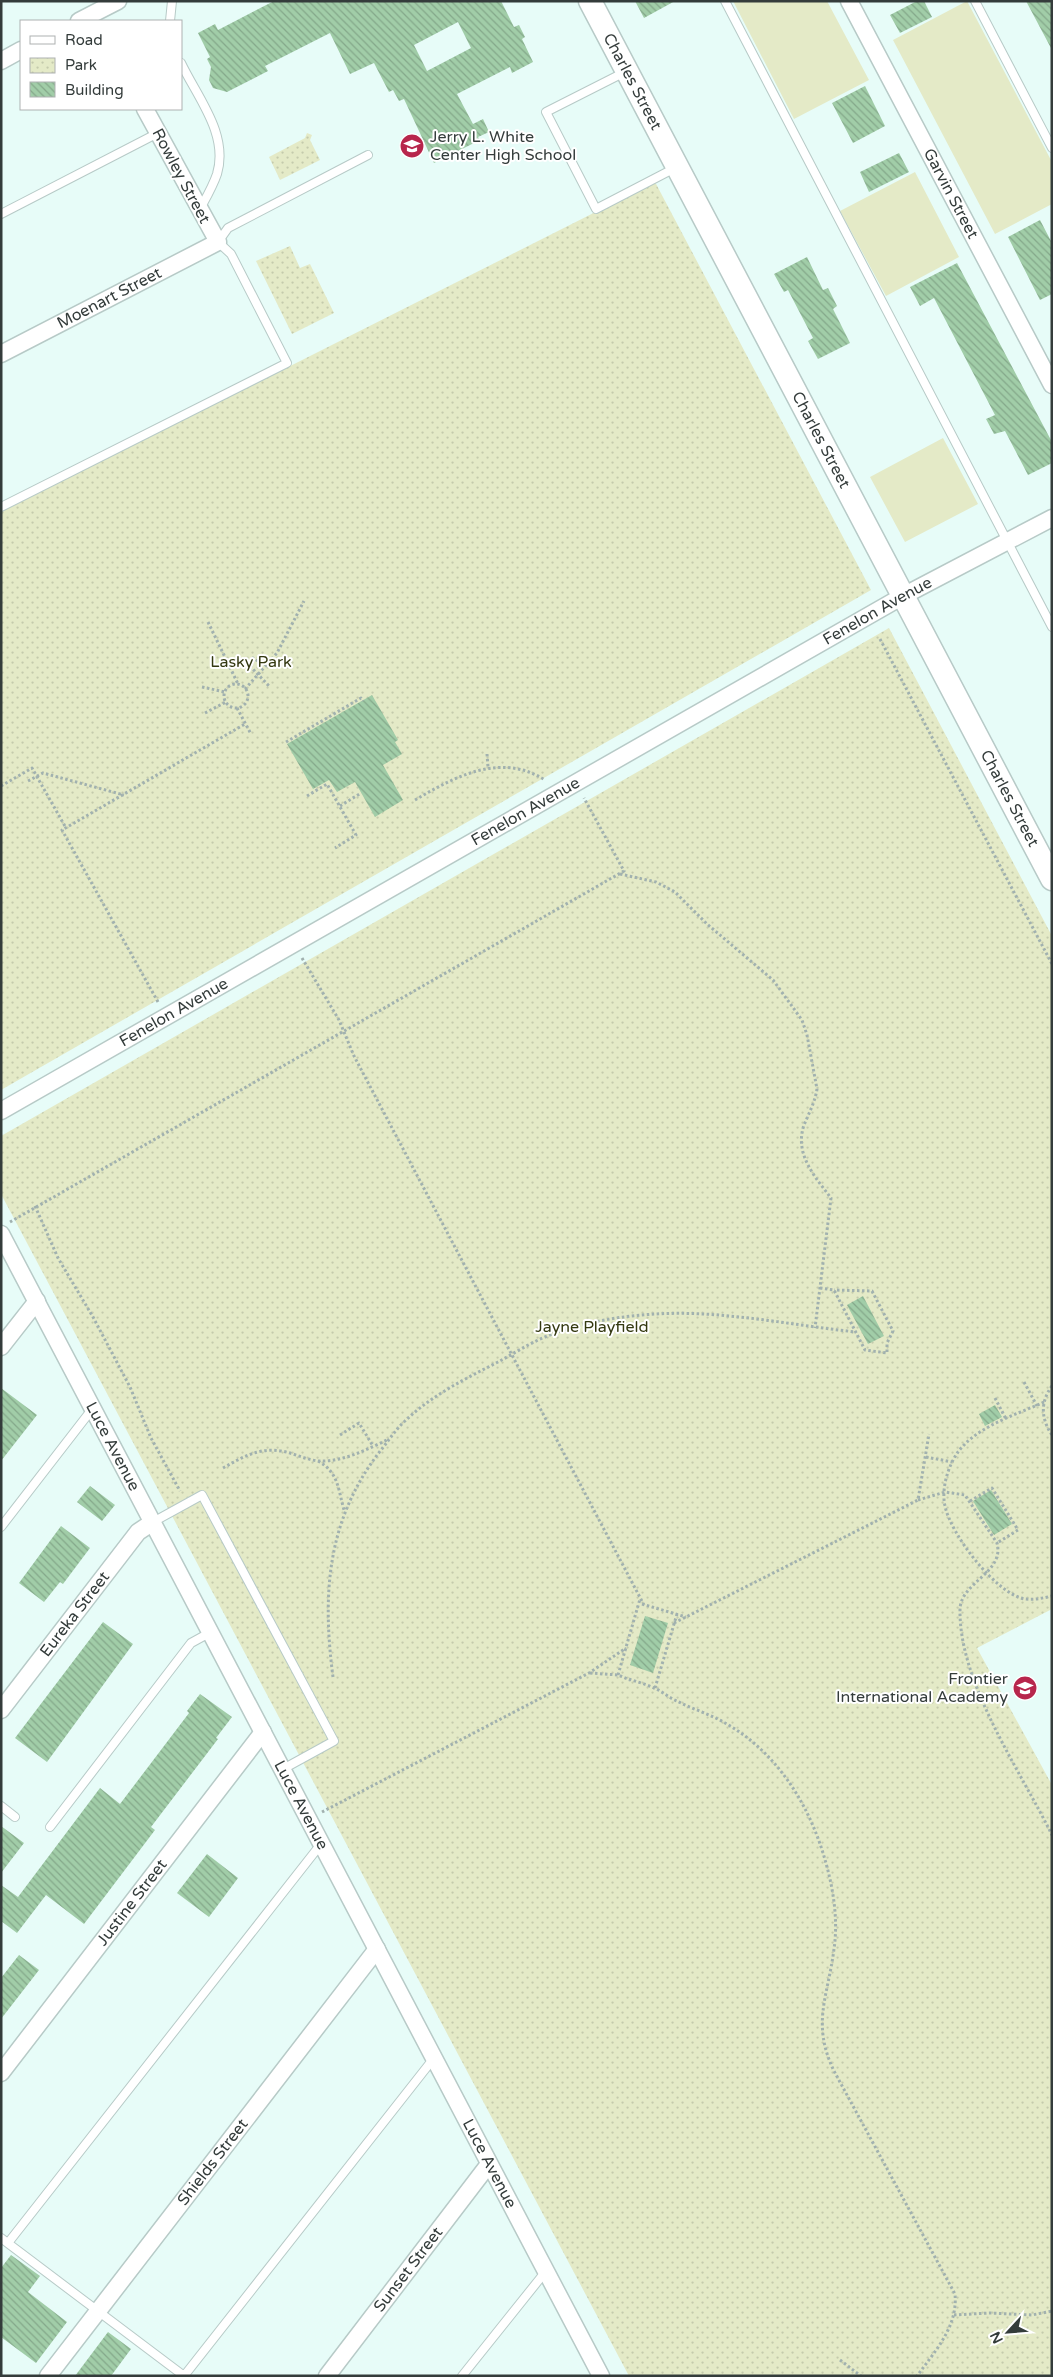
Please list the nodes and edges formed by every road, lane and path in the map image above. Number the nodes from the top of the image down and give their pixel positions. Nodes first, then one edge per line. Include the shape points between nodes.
1 (118, 1) edge
2 (172, 1) edge
3 (590, 1) edge
4 (725, 1) edge
5 (849, 1) edge
6 (975, 1) edge
7 (97, 17) edge
8 (84, 20) edge
9 (170, 20) edge
10 (20, 50) edge
11 (1, 60) edge
12 (182, 65) edge
13 (626, 71) junction
14 (146, 110) edge
15 (158, 133) junction
16 (1052, 148) edge
17 (368, 155) dead end
18 (677, 167) junction
19 (199, 211) junction
20 (1, 214) edge
21 (218, 242) junction
22 (1, 354) edge
23 (1052, 385) edge
24 (1, 507) edge
25 (1052, 518) edge
26 (1007, 541) junction
27 (903, 596) junction
28 (304, 601) dead end
29 (208, 622) dead end
30 (1052, 627) edge
31 (880, 639) dead end
32 (258, 661) dead end
33 (259, 675) junction
34 (238, 684) junction
35 (202, 687) dead end
36 (270, 687) dead end
37 (245, 689) junction
38 (225, 692) junction
39 (363, 701) dead end
40 (226, 702) junction
41 (237, 708) junction
42 (206, 713) dead end
43 (246, 724) junction
44 (251, 734) dead end
45 (286, 742) dead end
46 (487, 754) dead end
47 (488, 767) junction
48 (37, 776) junction
49 (545, 780) dead end
50 (28, 781) dead end
51 (576, 784) junction
52 (1, 786) edge
53 (361, 793) dead end
54 (124, 795) junction
55 (307, 796) dead end
56 (415, 800) dead end
57 (340, 806) junction
58 (66, 828) junction
59 (335, 848) dead end
60 (619, 874) junction
61 (1052, 879) edge
62 (293, 945) junction
63 (1052, 964) edge
64 (158, 1002) dead end
65 (343, 1030) junction
66 (1, 1111) edge
67 (35, 1206) junction
68 (4, 1229) edge
69 (820, 1288) junction
70 (834, 1290) junction
71 (36, 1301) junction
72 (815, 1328) junction
73 (856, 1332) junction
74 (1, 1347) edge
75 (512, 1355) junction
76 (1024, 1382) dead end
77 (1052, 1386) edge
78 (995, 1398) dead end
79 (1044, 1402) junction
80 (1036, 1406) junction
81 (93, 1408) junction
82 (1006, 1419) junction
83 (930, 1434) dead end
84 (340, 1435) dead end
85 (1052, 1435) edge
86 (390, 1439) junction
87 (373, 1446) junction
88 (926, 1457) junction
89 (318, 1461) junction
90 (952, 1462) junction
91 (223, 1468) dead end
92 (180, 1491) dead end
93 (945, 1492) junction
94 (918, 1500) junction
95 (970, 1501) junction
96 (345, 1514) junction
97 (153, 1522) junction
98 (1, 1527) edge
99 (997, 1544) junction
100 (987, 1572) junction
101 (1052, 1596) edge
102 (640, 1598) junction
103 (639, 1604) junction
104 (644, 1605) junction
105 (677, 1614) junction
106 (686, 1617) junction
107 (674, 1623) junction
108 (210, 1632) junction
109 (626, 1648) junction
110 (589, 1673) junction
111 (618, 1676) junction
112 (333, 1677) dead end
113 (655, 1688) junction
114 (1, 1710) edge
115 (263, 1732) junction
116 (282, 1769) junction
117 (1, 1806) edge
118 (15, 1817) dead end
119 (308, 1820) junction
120 (50, 1827) dead end
121 (1052, 1835) edge
122 (321, 1844) junction
123 (377, 1949) junction
124 (434, 2058) junction
125 (1, 2073) edge
126 (489, 2164) junction
127 (4, 2241) edge
128 (546, 2272) junction
129 (98, 2311) junction
130 (1052, 2311) edge
131 (954, 2315) junction
132 (840, 2360) dead end
133 (48, 2376) edge
134 (184, 2376) edge
135 (327, 2376) edge
136 (462, 2376) edge
137 (601, 2376) edge
138 (861, 2376) edge
139 (918, 2376) edge

1 - 7 street
2 - 9 lane
3 - 13 street, Charles Street
4 - 26 lane
5 - 23 street, Garvin Street
6 - 16 lane
7 - 8 street
10 - 11 street
12 - 19 lane via 220,143 217,174
13 - 18 street, Charles Street
13 - 18 lane via 546,112 596,209
14 - 15 street, Rowley Street
15 - 19 street, Rowley Street
15 - 20 lane
17 - 21 lane via 228,228
18 - 27 street, Charles Street
19 - 21 street, Rowley Street
21 - 22 street, Moenart Street
21 - 24 lane via 231,254 287,363
25 - 26 street, Fenelon Avenue
26 - 27 street, Fenelon Avenue
26 - 30 lane
27 - 51 street, Fenelon Avenue
27 - 61 street, Charles Street
28 - 33 path via 276,653
29 - 34 path
31 - 63 path
32 - 33 path via 253,658 249,665
33 - 36 path
33 - 37 path
34 - 37 path
34 - 38 path via 229,686
35 - 38 path
37 - 41 path via 247,700
38 - 40 path
39 - 45 path via 361,698
40 - 41 path
40 - 42 path
41 - 43 path
43 - 44 path
43 - 54 path
46 - 47 path
47 - 49 path via 522,769
47 - 56 path via 459,776
48 - 50 path
48 - 52 path via 32,768
48 - 54 path via 43,773
48 - 58 path
51 - 60 path via 624,871
51 - 62 street, Fenelon Avenue
53 - 57 path
54 - 58 path
55 - 57 path via 328,784
57 - 59 path via 356,835
58 - 64 path via 62,830
60 - 65 path
60 - 69 path via 656,882 675,892 700,918 773,980 802,1020 817,1088 804,1127 802,1145 808,1165 831,1198
62 - 65 path
62 - 66 street, Fenelon Avenue
65 - 67 path
65 - 75 path
67 - 68 path
67 - 92 path via 58,1258 93,1316
68 - 71 street, Luce Avenue
69 - 70 path
69 - 72 path
70 - 73 path
70 - 73 path via 872,1291 893,1331 887,1343 887,1353 865,1350
71 - 74 street
71 - 81 street, Luce Avenue
72 - 73 path
72 - 75 path via 695,1313 631,1316 567,1330 538,1340
75 - 86 path via 431,1400 405,1421
75 - 102 path
76 - 80 path
77 - 79 path
78 - 82 path
79 - 80 path
79 - 85 path via 1043,1416
80 - 82 path
81 - 97 street, Luce Avenue
81 - 98 lane
82 - 90 path via 971,1439
83 - 88 path
84 - 87 path via 359,1423
86 - 87 path
86 - 96 path via 364,1476
87 - 89 path via 343,1457
88 - 90 path
88 - 94 path
89 - 91 path via 281,1450 268,1450 249,1454
89 - 96 path via 326,1465 337,1480
90 - 93 path
93 - 94 path
93 - 95 path via 965,1495
93 - 100 path via 950,1523
94 - 106 path
95 - 99 path
95 - 99 path via 992,1488 1018,1530
96 - 112 path via 334,1547 328,1588
97 - 108 street, Luce Avenue
97 - 114 street, Eureka Street via 138,1532
97 - 116 lane via 202,1496 334,1741
99 - 100 path via 997,1559
100 - 101 path via 1024,1599 1039,1600
100 - 121 path via 959,1608 965,1645 984,1706
102 - 103 path
102 - 104 path
103 - 104 path
103 - 109 path
104 - 105 path
105 - 106 path
105 - 107 path
106 - 107 path
107 - 113 path
108 - 115 street, Luce Avenue
108 - 120 lane via 191,1642
109 - 110 path
109 - 111 path
110 - 111 path
110 - 119 path
111 - 113 path
113 - 131 path via 740,1732 794,1786 815,1827 830,1879 835,1925 834,1949 824,1998 823,2045 955,2294
115 - 116 street, Luce Avenue
115 - 125 street, Justine Street
116 - 119 street, Luce Avenue
117 - 118 lane
119 - 122 street, Luce Avenue
122 - 123 street, Luce Avenue
122 - 127 lane
123 - 124 street, Luce Avenue
123 - 129 street, Shields Street
124 - 126 street, Luce Avenue
124 - 134 lane
126 - 128 street, Luce Avenue
126 - 135 street, Sunset Street
127 - 129 lane
128 - 136 lane
128 - 137 street, Luce Avenue
129 - 133 street, Shields Street
129 - 134 lane
130 - 131 path via 1032,2315
131 - 139 path
132 - 138 path

